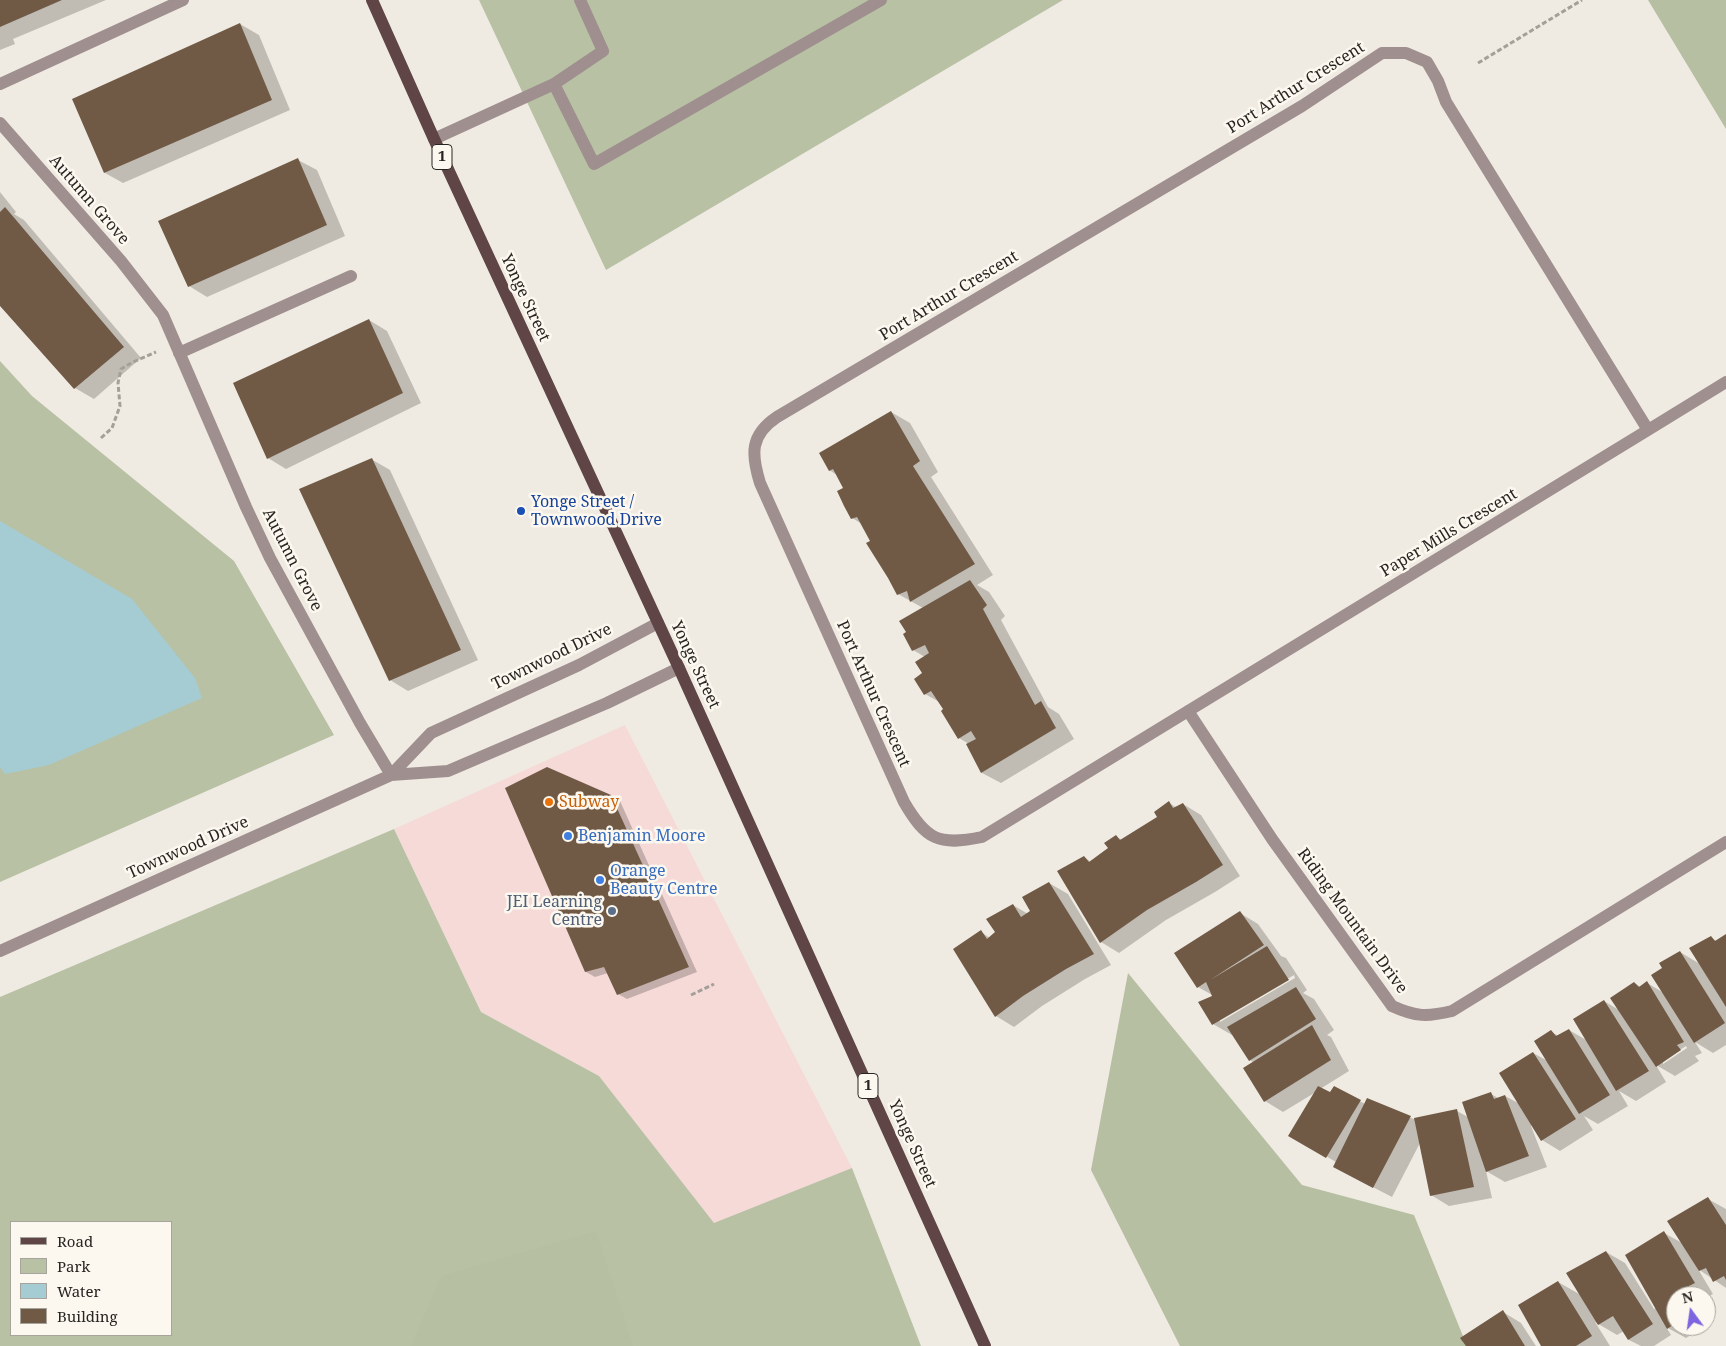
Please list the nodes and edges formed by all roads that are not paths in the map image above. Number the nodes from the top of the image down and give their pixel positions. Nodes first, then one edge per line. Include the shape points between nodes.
1 (183, 0) edge
2 (372, 0) edge
3 (580, 0) edge
4 (881, 0) edge
5 (0, 84) edge
6 (554, 84) junction
7 (0, 123) edge
8 (434, 139) junction
9 (351, 276) dead end
10 (179, 353) junction
11 (1726, 382) edge
12 (1648, 430) junction
13 (658, 623) junction
14 (679, 668) junction
15 (1188, 711) junction
16 (391, 775) junction
17 (1726, 842) edge
18 (0, 951) edge
19 (985, 1346) edge

1 - 5 street
2 - 8 main road, Yonge Street / 1
3 - 6 street via 603,51
4 - 6 street via 594,164
6 - 8 street
7 - 10 street, Autumn Grove via 146,292 163,315
8 - 13 main road, Yonge Street / 1
9 - 10 street
10 - 16 street, Autumn Grove via 270,558
11 - 12 street, Paper Mills Crescent
12 - 15 street, Paper Mills Crescent
12 - 15 street, Port Arthur Crescent via 1446,102 1428,62 1406,53 1382,53 1302,106 762,428 755,443 754,463 760,483 904,802 914,820 928,834 944,840 982,837
13 - 14 main road, Yonge Street / 1
13 - 16 street, Townwood Drive via 431,733
14 - 16 street, Townwood Drive via 448,772
14 - 19 main road, Yonge Street / 1
15 - 17 street, Riding Mountain Drive via 1272,839 1392,1006 1407,1013 1430,1016 1452,1011
16 - 18 street, Townwood Drive

